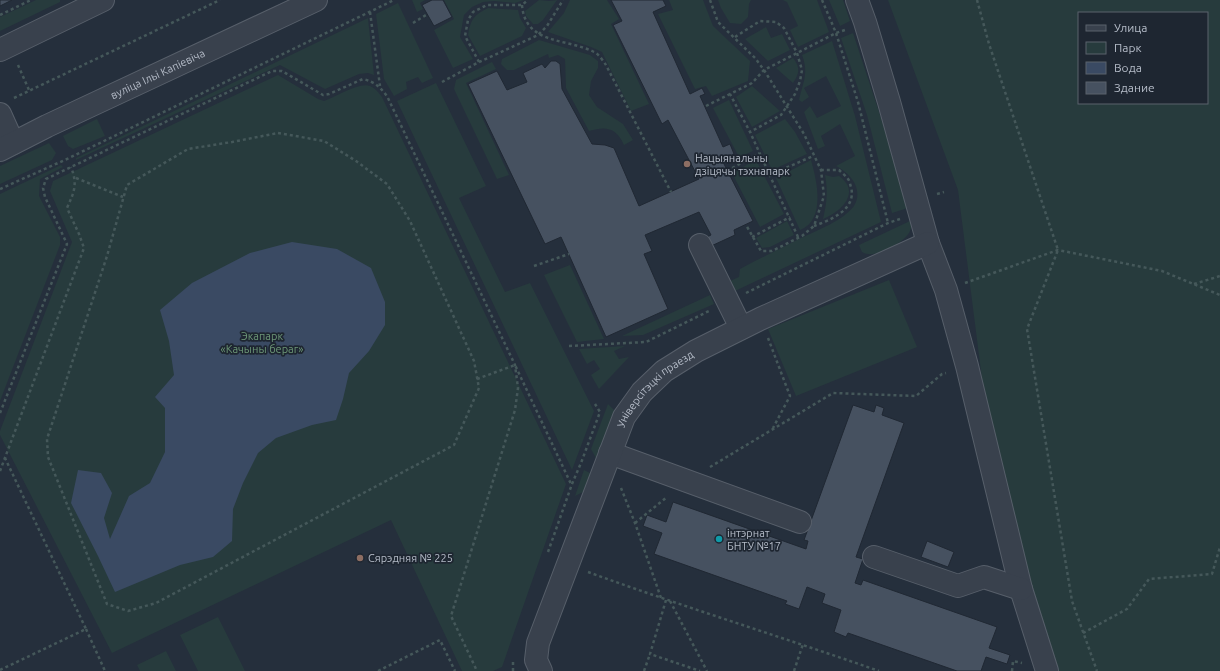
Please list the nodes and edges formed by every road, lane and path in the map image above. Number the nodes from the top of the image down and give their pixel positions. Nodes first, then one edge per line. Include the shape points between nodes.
1 (31, 0) edge
2 (103, 0) edge
3 (220, 0) edge
4 (316, 0) edge
5 (394, 0) edge
6 (528, 0) edge
7 (563, 0) edge
8 (710, 0) edge
9 (822, 0) edge
10 (858, 0) edge
11 (977, 0) edge
12 (522, 6) junction
13 (370, 11) junction
14 (0, 14) edge
15 (426, 15) dead end
16 (413, 23) dead end
17 (836, 33) junction
18 (538, 35) junction
19 (734, 38) junction
20 (0, 50) edge
21 (797, 52) junction
22 (480, 62) junction
23 (764, 70) junction
24 (442, 82) dead end
25 (380, 87) junction
26 (730, 94) junction
27 (706, 106) dead end
28 (787, 106) junction
29 (6, 107) edge
30 (750, 132) junction
31 (7, 146) edge
32 (759, 153) junction
33 (813, 156) junction
34 (71, 168) junction
35 (727, 170) dead end
36 (821, 170) junction
37 (770, 175) junction
38 (76, 178) junction
39 (0, 189) edge
40 (670, 192) dead end
41 (944, 192) dead end
42 (123, 197) junction
43 (920, 212) junction
44 (790, 217) junction
45 (888, 223) junction
46 (746, 225) dead end
47 (814, 226) junction
48 (752, 236) junction
49 (798, 237) junction
50 (928, 243) junction
51 (700, 245) dead end
52 (1058, 250) junction
53 (569, 254) dead end
54 (534, 266) dead end
55 (1220, 276) edge
56 (1194, 284) junction
57 (946, 290) junction
58 (1220, 295) edge
59 (727, 302) junction
60 (760, 319) junction
61 (741, 328) junction
62 (569, 346) dead end
63 (515, 366) junction
64 (967, 366) junction
65 (477, 379) junction
66 (0, 413) edge
67 (772, 428) junction
68 (610, 453) junction
69 (5, 458) junction
70 (0, 471) edge
71 (618, 481) dead end
72 (687, 481) junction
73 (572, 484) dead end
74 (800, 522) dead end
75 (635, 524) junction
76 (1220, 547) edge
77 (874, 557) dead end
78 (587, 572) dead end
79 (1021, 589) junction
80 (661, 599) junction
81 (666, 600) junction
82 (670, 601) junction
83 (86, 630) junction
84 (1083, 633) junction
85 (803, 644) junction
86 (650, 654) junction
87 (0, 670) edge
88 (105, 671) edge
89 (380, 671) edge
90 (455, 671) edge
91 (477, 671) edge
92 (541, 671) edge
93 (644, 671) edge
94 (700, 671) edge
95 (707, 671) edge
96 (794, 671) edge
97 (879, 671) edge
98 (1047, 671) edge
99 (1097, 671) edge

1 - 14 path
2 - 20 street
3 - 29 path
4 - 31 street, вуліца Ільі Капіевіча
5 - 13 path
6 - 12 path
7 - 18 path via 547,26
8 - 19 path via 718,22
9 - 17 path
10 - 43 street
11 - 52 path via 989,44
12 - 18 path via 525,21
12 - 22 path via 487,5 473,12 468,20 465,36
13 - 25 path
13 - 39 path via 74,156
15 - 16 path
17 - 21 path
17 - 45 path via 858,102
18 - 22 path
18 - 40 path via 595,52 606,66
19 - 21 path via 760,22 776,22 784,28
19 - 23 path
21 - 23 path
21 - 28 path via 802,70 800,81
22 - 24 path
23 - 26 path via 752,83
23 - 28 path
25 - 34 path via 363,78 323,95 282,71 272,71
25 - 63 path via 387,96
26 - 27 path
26 - 30 path
28 - 30 path via 781,115
28 - 33 path via 804,134
29 - 31 street
30 - 32 path
32 - 35 path
32 - 37 path
33 - 36 path
33 - 37 path
34 - 38 path
34 - 66 path via 46,179 43,188 67,244
36 - 47 path via 824,196
36 - 47 path via 839,170 849,179 851,202 831,219
37 - 44 path
38 - 42 path
38 - 69 path via 75,189 67,208 84,248
41 - 43 path via 927,198 930,209
42 - 65 path via 126,185 188,149 278,133 324,141 386,184 410,221 474,362
42 - 65 path via 107,256 47,439 48,457 107,604 128,611 156,603 454,445 479,388
43 - 45 path
43 - 50 street
44 - 48 path
44 - 49 path
45 - 59 path
46 - 48 path
47 - 49 path
48 - 49 path via 761,251 772,251
50 - 57 street
50 - 60 street, Універсітэцкі праезд
51 - 59 street
52 - 56 path via 1162,271
52 - 57 path
52 - 84 path via 1027,328 1072,601
53 - 54 path
55 - 56 path
56 - 58 path
57 - 64 street
59 - 61 street
59 - 62 path via 646,342
60 - 61 street, Універсітэцкі праезд
60 - 67 path via 790,396
61 - 68 street, Універсітэцкі праезд via 664,371 642,392 624,417
63 - 65 path
63 - 73 path
63 - 91 path via 518,388 515,410 451,616
64 - 67 path via 942,374 916,396 833,393
64 - 79 street
67 - 72 path
68 - 72 street
68 - 92 street, Універсітэцкі праезд via 538,643 536,660
69 - 70 path
69 - 83 path
71 - 75 path
72 - 74 street
72 - 75 path
75 - 80 path
76 - 84 path via 1212,574 1149,579 1127,609
77 - 79 street via 958,586 984,576
78 - 80 path
79 - 98 street
80 - 81 path
81 - 82 path
81 - 86 path
82 - 85 path
82 - 95 path
83 - 87 path
83 - 88 path
84 - 99 path
85 - 96 path
85 - 97 path
86 - 93 path
86 - 94 path
89 - 90 path via 440,640

